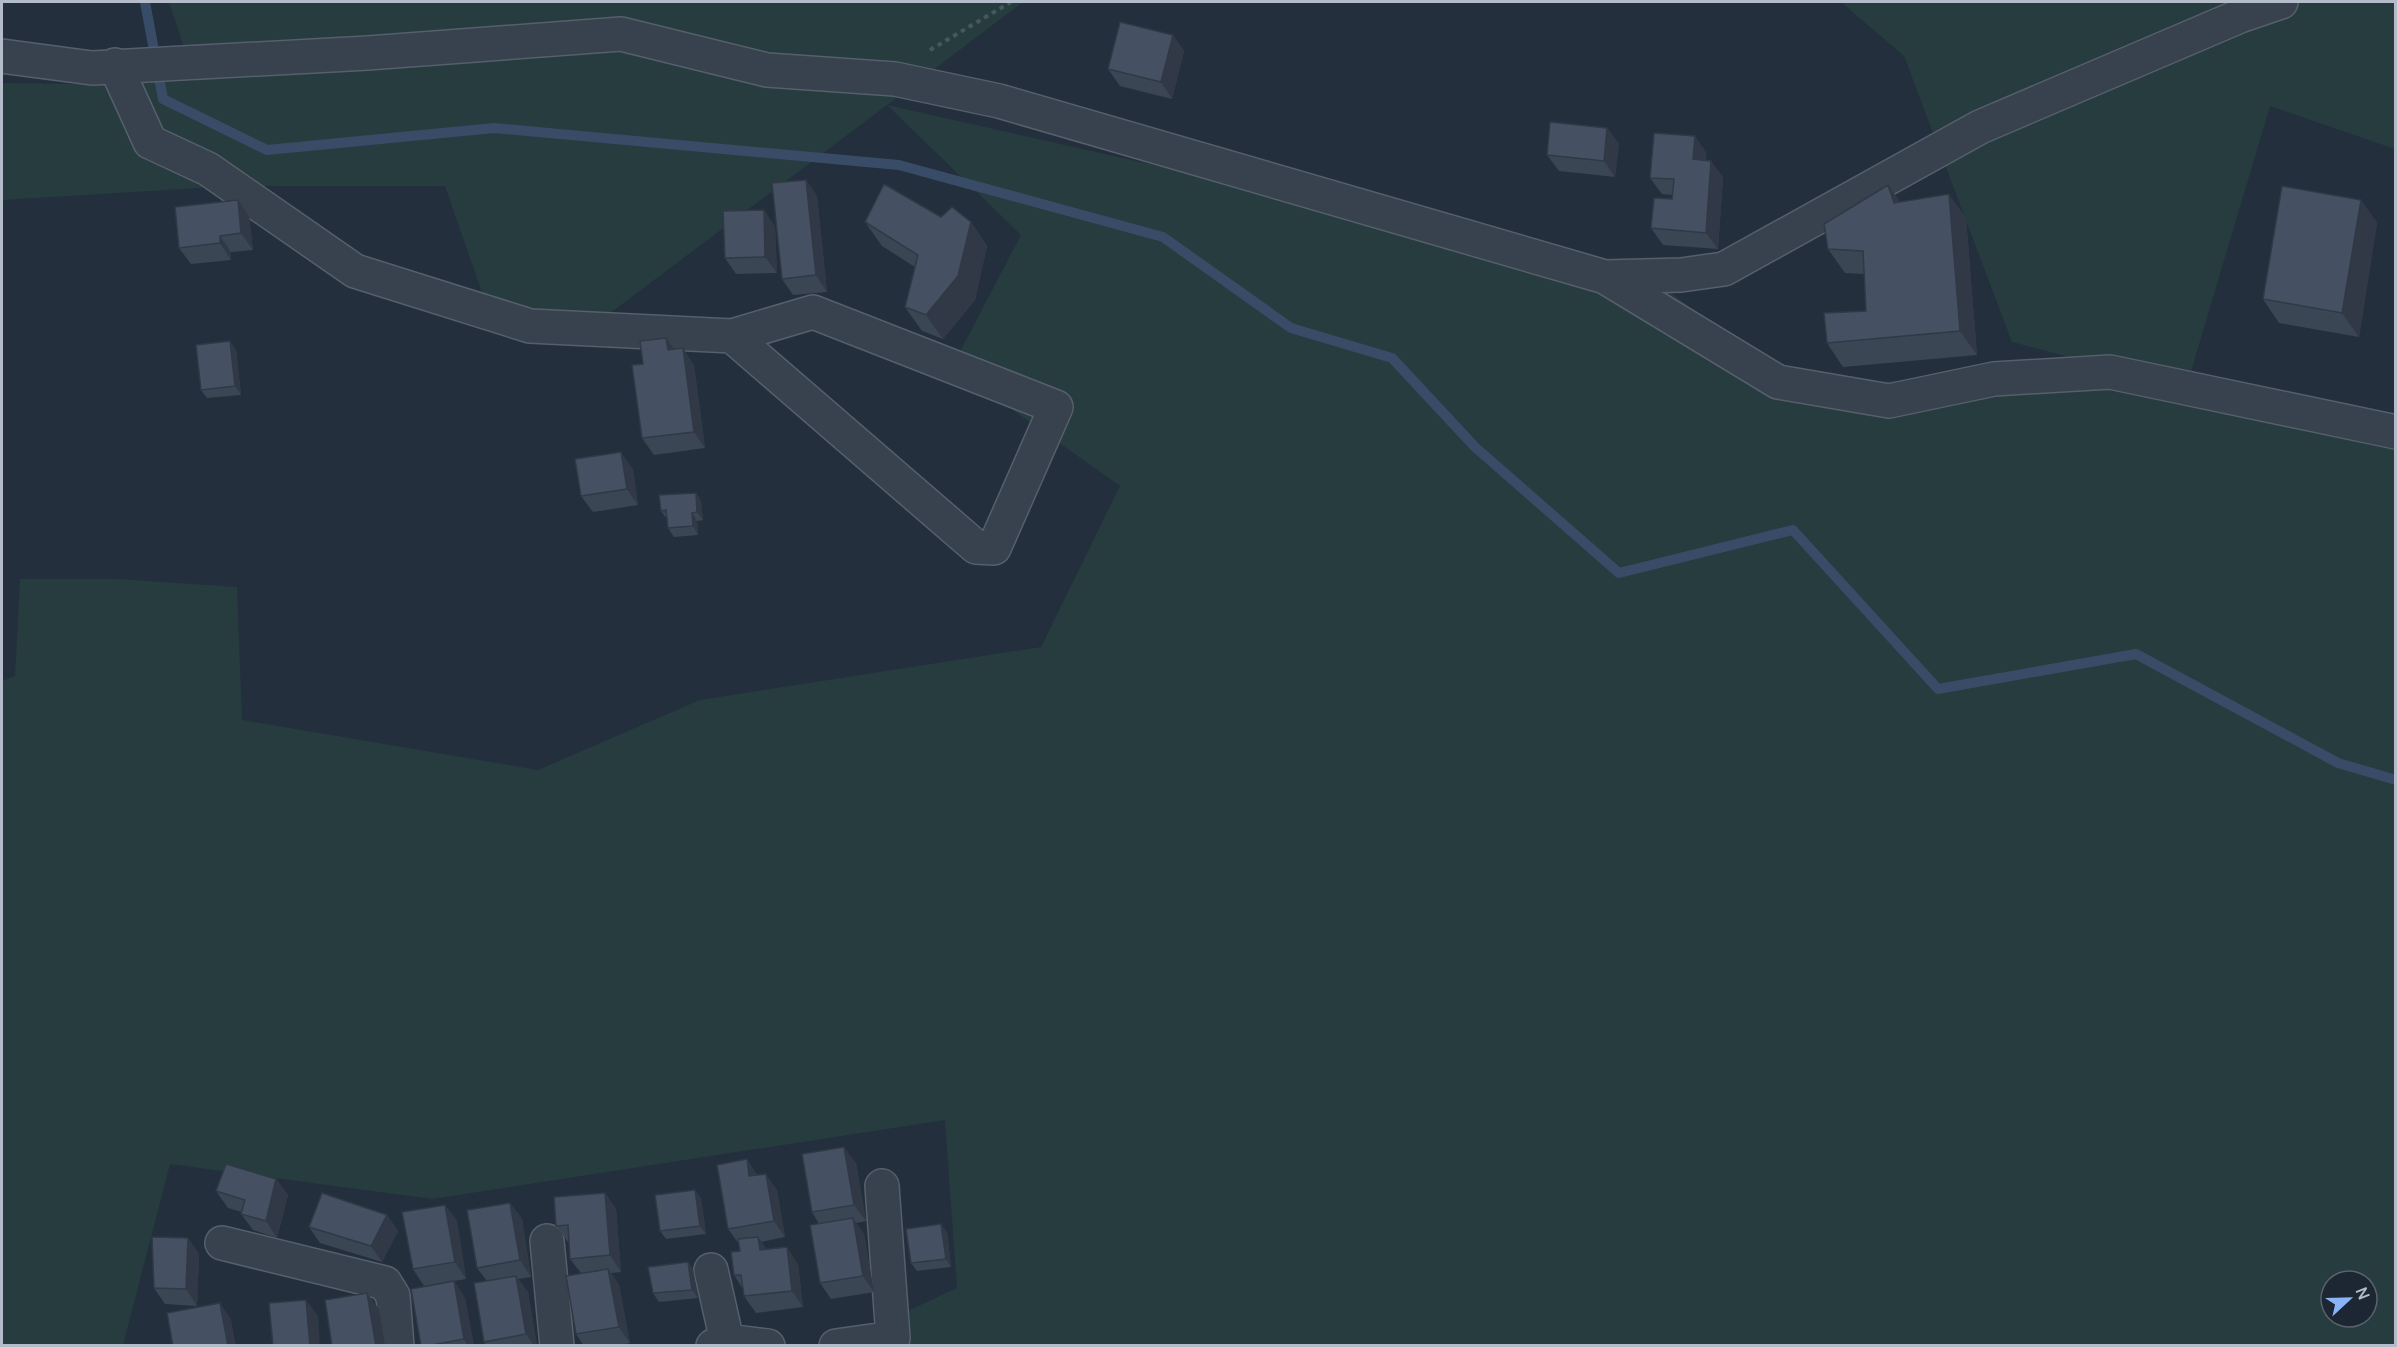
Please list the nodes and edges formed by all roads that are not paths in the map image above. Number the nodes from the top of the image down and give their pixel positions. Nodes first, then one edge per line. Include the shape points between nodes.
1 (2281, 2) edge
2 (2, 56) edge
3 (115, 65) junction
4 (1605, 277) junction
5 (732, 336) junction
6 (2396, 432) edge
7 (882, 1186) dead end
8 (547, 1241) dead end
9 (222, 1243) dead end
10 (711, 1270) dead end
11 (720, 1343) edge
12 (397, 1346) edge
13 (557, 1346) edge
14 (768, 1346) edge
15 (836, 1346) edge

1 - 4 street via 1980,127 1724,269 1681,275
2 - 3 street via 92,68
3 - 4 street via 368,53 621,34 766,70 883,78 999,101
3 - 5 street via 150,142 208,169 356,271 530,326
4 - 6 street via 1778,382 1889,402 1994,379 2110,372
5 - 5 street via 813,312 1056,407 994,548 976,547
7 - 15 street via 893,1338
8 - 13 street
9 - 12 street via 385,1283 393,1296
10 - 11 street
11 - 14 street

